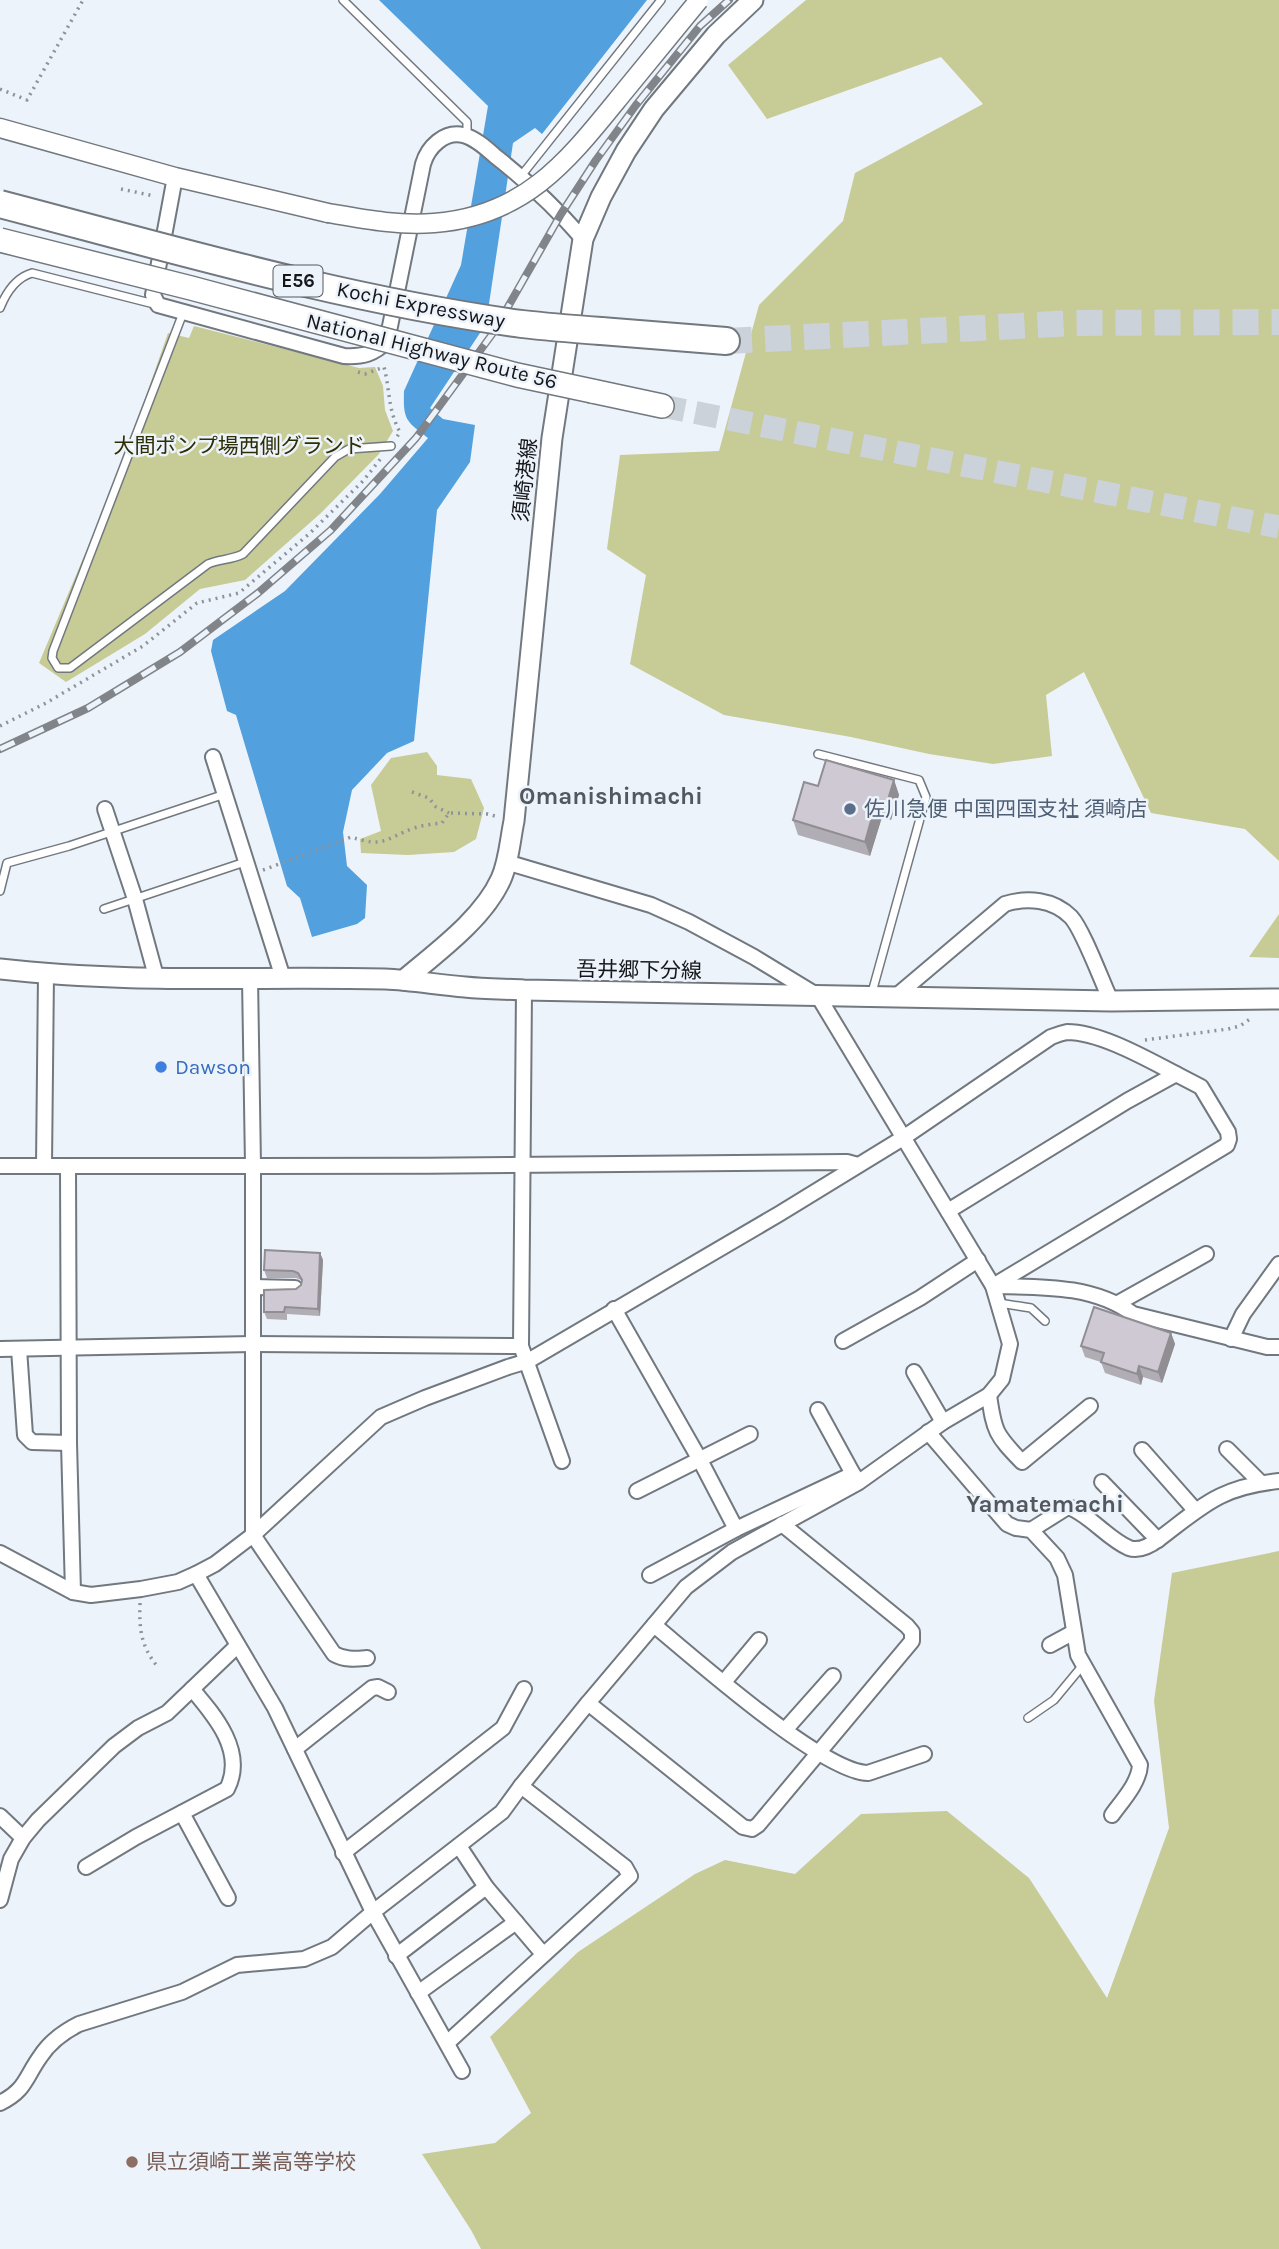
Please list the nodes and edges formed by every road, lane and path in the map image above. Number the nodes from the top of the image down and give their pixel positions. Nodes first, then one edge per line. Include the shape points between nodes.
1 (83, 0) edge
2 (343, 0) edge
3 (661, 0) edge
4 (699, 0) edge
5 (752, 0) edge
6 (0, 89) edge
7 (0, 128) edge
8 (472, 139) junction
9 (517, 173) junction
10 (175, 177) junction
11 (121, 189) dead end
12 (154, 196) dead end
13 (0, 204) edge
14 (583, 239) junction
15 (0, 240) edge
16 (3, 290) edge
17 (158, 305) junction
18 (0, 308) edge
19 (183, 313) junction
20 (726, 341) tunnel mouth
21 (662, 406) tunnel mouth
22 (391, 446) dead end
23 (818, 754) dead end
24 (213, 757) dead end
25 (412, 792) dead end
26 (225, 794) junction
27 (105, 809) dead end
28 (449, 813) junction
29 (514, 821) junction
30 (113, 830) junction
31 (245, 862) junction
32 (506, 862) junction
33 (257, 872) dead end
34 (0, 891) edge
35 (135, 899) junction
36 (104, 909) dead end
37 (0, 969) edge
38 (46, 974) junction
39 (250, 978) junction
40 (283, 978) junction
41 (157, 980) junction
42 (404, 980) junction
43 (524, 990) junction
44 (818, 996) junction
45 (871, 996) junction
46 (895, 997) junction
47 (1279, 999) edge
48 (1111, 1000) junction
49 (1253, 1016) dead end
50 (1116, 1044) junction
51 (1176, 1074) junction
52 (903, 1138) junction
53 (858, 1164) junction
54 (253, 1165) junction
55 (0, 1166) edge
56 (44, 1166) junction
57 (68, 1167) junction
58 (523, 1167) junction
59 (948, 1211) junction
60 (1206, 1254) dead end
61 (978, 1260) junction
62 (1279, 1264) edge
63 (993, 1286) junction
64 (253, 1287) junction
65 (295, 1288) edge
66 (999, 1303) junction
67 (1118, 1303) junction
68 (614, 1309) junction
69 (1045, 1321) dead end
70 (1231, 1339) junction
71 (843, 1341) dead end
72 (252, 1344) junction
73 (521, 1346) junction
74 (69, 1347) junction
75 (0, 1349) edge
76 (19, 1349) junction
77 (1275, 1349) edge
78 (528, 1361) junction
79 (914, 1372) dead end
80 (989, 1395) junction
81 (1090, 1406) dead end
82 (818, 1410) dead end
83 (943, 1422) junction
84 (928, 1432) junction
85 (750, 1434) dead end
86 (69, 1443) junction
87 (1227, 1449) dead end
88 (1142, 1450) dead end
89 (700, 1460) junction
90 (562, 1461) dead end
91 (856, 1478) junction
92 (1279, 1481) edge
93 (1102, 1482) dead end
94 (1261, 1483) junction
95 (637, 1490) dead end
96 (1195, 1510) junction
97 (782, 1524) junction
98 (736, 1529) junction
99 (1031, 1530) junction
100 (253, 1535) junction
101 (1158, 1540) junction
102 (0, 1553) edge
103 (196, 1574) junction
104 (650, 1575) dead end
105 (141, 1589) junction
106 (73, 1592) junction
107 (653, 1625) junction
108 (1074, 1632) junction
109 (759, 1640) dead end
110 (1050, 1645) dead end
111 (237, 1646) junction
112 (367, 1658) dead end
113 (1083, 1665) junction
114 (157, 1667) dead end
115 (833, 1676) dead end
116 (724, 1682) junction
117 (192, 1689) junction
118 (524, 1689) dead end
119 (388, 1692) dead end
120 (588, 1703) junction
121 (1028, 1718) dead end
122 (785, 1730) junction
123 (295, 1749) junction
124 (820, 1754) junction
125 (924, 1755) dead end
126 (520, 1786) junction
127 (182, 1813) junction
128 (1112, 1815) dead end
129 (0, 1816) edge
130 (23, 1838) junction
131 (459, 1846) junction
132 (343, 1853) junction
133 (86, 1867) dead end
134 (486, 1887) junction
135 (228, 1898) dead end
136 (0, 1900) edge
137 (373, 1912) junction
138 (516, 1922) junction
139 (543, 1954) junction
140 (396, 1956) junction
141 (418, 1993) junction
142 (447, 2042) junction
143 (463, 2071) dead end
144 (0, 2102) edge

1 - 6 path via 27,100
2 - 8 lane via 467,122
3 - 9 lane
4 - 10 street, bridge via 551,176 489,212 435,223 404,223 328,214
5 - 14 main road, 須崎港線 via 654,109 626,151
7 - 10 street
8 - 9 street
8 - 19 street via 449,136 426,153 387,341 376,352 344,356
9 - 14 street
10 - 17 street via 153,295
11 - 12 path
13 - 20 highway, Kochi Expressway / E56, bridge via 400,303 522,324
14 - 29 main road, 須崎港線 via 552,438
15 - 21 highway, National Highway Route 56, bridge via 517,375
16 - 17 lane via 32,273
16 - 18 lane
17 - 19 street
19 - 22 lane via 53,651 58,668 70,668 208,564 243,554 335,457 349,449
23 - 45 lane via 919,780 926,796
24 - 26 street
25 - 28 path
26 - 30 lane
26 - 31 street
27 - 30 street
28 - 29 path via 488,814
28 - 33 path via 442,823 414,828 390,840 363,843 351,837
29 - 32 main road, 須崎港線
30 - 34 lane via 7,863
30 - 35 street
31 - 35 lane
31 - 40 street
32 - 42 main road, 須崎港線 via 479,912
32 - 44 street via 651,905 754,957
35 - 36 lane
35 - 41 street
37 - 38 main road, 吾井郷下分線
38 - 41 main road, 吾井郷下分線
38 - 56 street
39 - 40 main road, 吾井郷下分線
39 - 41 main road, 吾井郷下分線
39 - 54 street
40 - 42 main road, 吾井郷下分線
42 - 43 main road, 吾井郷下分線
43 - 44 main road, 吾井郷下分線
43 - 58 street
44 - 45 main road, 吾井郷下分線
44 - 52 street
45 - 46 main road, 吾井郷下分線
46 - 48 main road, 吾井郷下分線
46 - 48 street via 1005,904 1020,899 1037,900 1071,917
47 - 48 main road, 吾井郷下分線
49 - 50 path via 1228,1029
50 - 51 street
50 - 52 street via 1066,1032 1051,1037
51 - 59 street
51 - 63 street via 1201,1087 1227,1132 1227,1145
52 - 53 street
52 - 59 street
53 - 58 street
53 - 68 street
54 - 57 street
54 - 58 street
54 - 64 street
55 - 56 street
56 - 57 street
57 - 74 street
58 - 73 street
59 - 61 street
60 - 67 street
61 - 63 street
61 - 71 street
62 - 70 street
63 - 66 street
63 - 67 street via 1064,1288
64 - 65 street
64 - 72 street
66 - 69 lane via 1031,1308
66 - 80 street via 1010,1344 1002,1379
67 - 70 street via 1133,1314
68 - 78 street
68 - 89 street
70 - 77 street
72 - 73 street
72 - 74 street
72 - 100 street
73 - 78 street
74 - 76 street
74 - 86 street
75 - 76 street
76 - 86 street via 24,1435 32,1442
78 - 90 street
78 - 100 street via 381,1417
79 - 83 street
80 - 81 street via 993,1424 1022,1462
80 - 83 street
82 - 91 street
83 - 84 street
84 - 91 street
84 - 99 street via 1007,1524
85 - 89 street
86 - 106 street
87 - 94 street
88 - 96 street
89 - 95 street
89 - 98 street
91 - 97 street
91 - 98 street
92 - 94 street
93 - 101 street
94 - 96 street via 1230,1490
96 - 101 street
97 - 107 street via 711,1566
97 - 124 street via 912,1632 912,1641
98 - 104 street
99 - 101 street via 1071,1508 1131,1549
99 - 108 street via 1057,1558 1065,1575
100 - 103 street
100 - 112 street via 334,1654 348,1660
102 - 106 street
103 - 105 street
103 - 111 street
105 - 106 street via 91,1595
105 - 114 path via 143,1645
107 - 116 street
107 - 120 street
108 - 110 street
108 - 113 street
109 - 116 street
111 - 117 street
111 - 123 street
113 - 121 lane via 1054,1700
113 - 128 street via 1140,1765
115 - 122 street
116 - 122 street
117 - 127 street via 226,1736 233,1772 227,1790
117 - 130 street via 167,1713 114,1746
118 - 132 street via 503,1728
119 - 123 street via 372,1688
120 - 124 street via 743,1827 752,1829
120 - 126 street
122 - 124 street
123 - 132 street
124 - 125 street via 859,1773
126 - 131 street via 497,1817
126 - 139 street via 631,1876
127 - 133 street
127 - 135 street
129 - 130 street
130 - 136 street via 11,1859
131 - 134 street
131 - 137 street
132 - 137 street
134 - 138 street
134 - 140 street
137 - 140 street
137 - 144 street via 318,1955 237,1965 182,1992 69,2029 46,2049 19,2092
138 - 139 street
138 - 141 street
139 - 142 street
140 - 141 street
141 - 142 street
142 - 143 street

